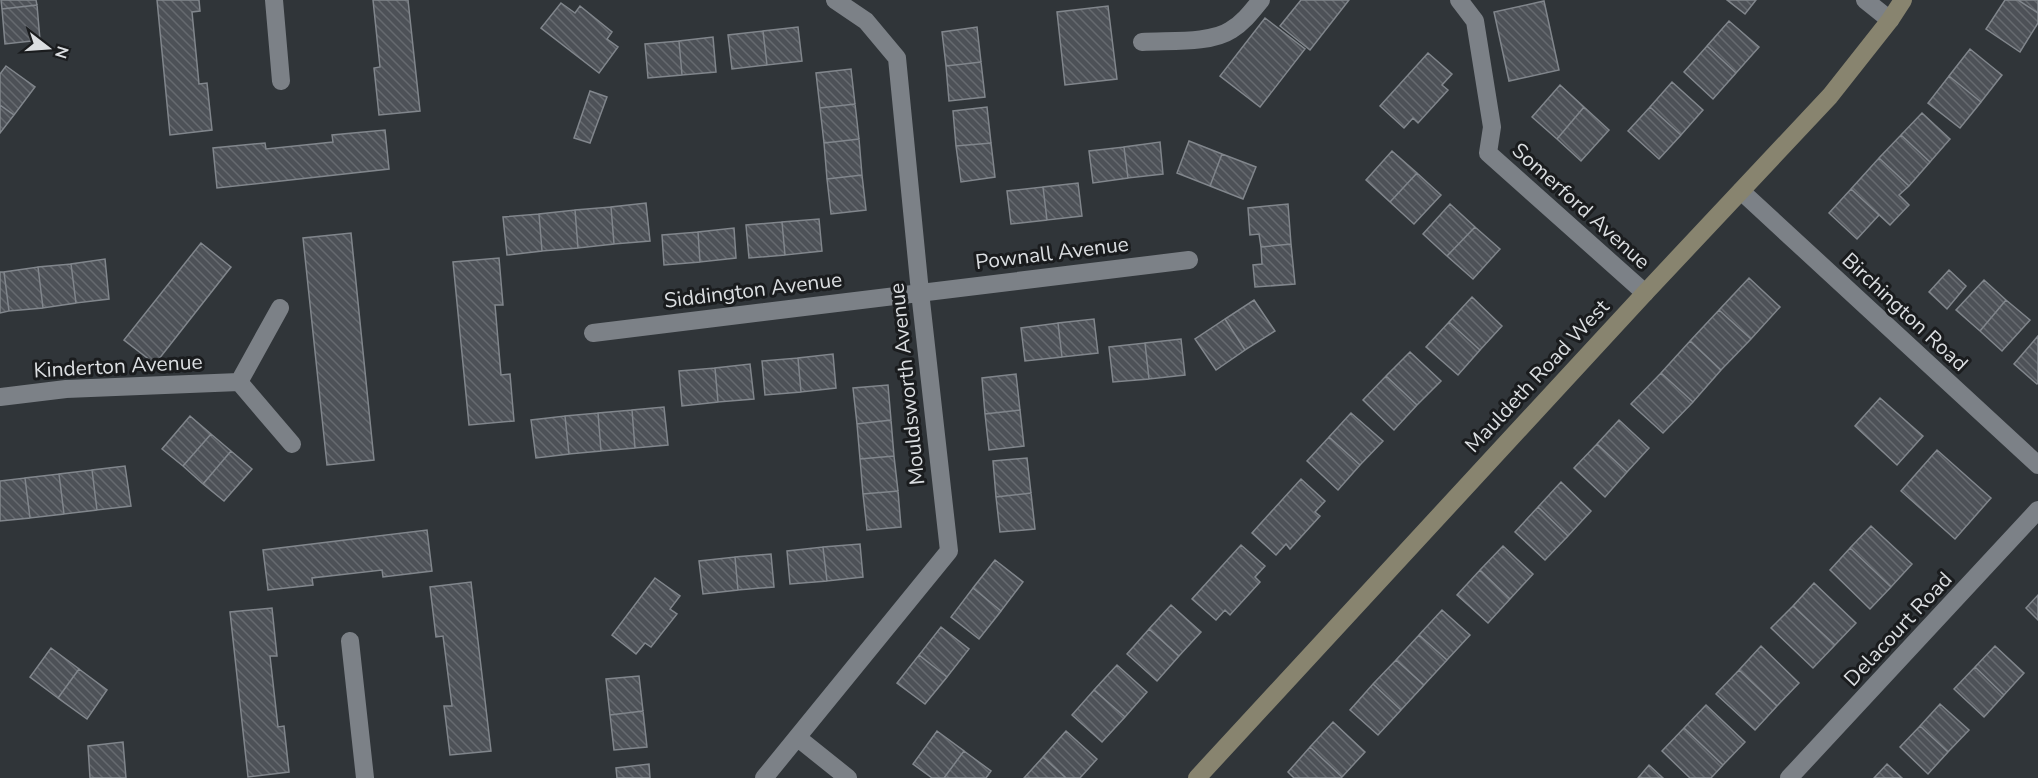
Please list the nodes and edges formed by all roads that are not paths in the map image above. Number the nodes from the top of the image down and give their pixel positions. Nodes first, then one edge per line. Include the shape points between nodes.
1 (274, 0) edge
2 (835, 0) edge
3 (1262, 0) edge
4 (1459, 0) edge
5 (1865, 0) edge
6 (1903, 0) edge
7 (1890, 20) junction
8 (1142, 42) dead end
9 (281, 81) dead end
10 (1741, 191) junction
11 (1189, 260) dead end
12 (920, 292) junction
13 (1645, 293) junction
14 (280, 308) dead end
15 (593, 333) dead end
16 (239, 382) junction
17 (0, 397) edge
18 (292, 444) dead end
19 (2038, 465) edge
20 (2038, 510) edge
21 (350, 641) dead end
22 (798, 738) junction
23 (365, 778) edge
24 (764, 778) edge
25 (848, 778) edge
26 (1197, 778) edge
27 (1789, 778) edge

1 - 9 street
2 - 12 street, Mouldsworth Avenue via 866,21 897,58
3 - 8 street via 1229,32 1212,38
4 - 13 street, Somerford Avenue via 1475,21 1492,127 1488,153
5 - 7 street
6 - 7 street, Mauldeth Road West
7 - 10 street, Mauldeth Road West via 1830,96
10 - 13 street, Mauldeth Road West
10 - 19 street, Birchington Road
11 - 12 street, Pownall Avenue
12 - 15 street, Siddington Avenue
12 - 22 street, Mouldsworth Avenue via 949,551
13 - 26 street, Mauldeth Road West
14 - 16 street
16 - 17 street, Kinderton Avenue via 66,389
16 - 18 street
20 - 27 street, Delacourt Road
21 - 23 street
22 - 24 street, Mouldsworth Avenue
22 - 25 street

